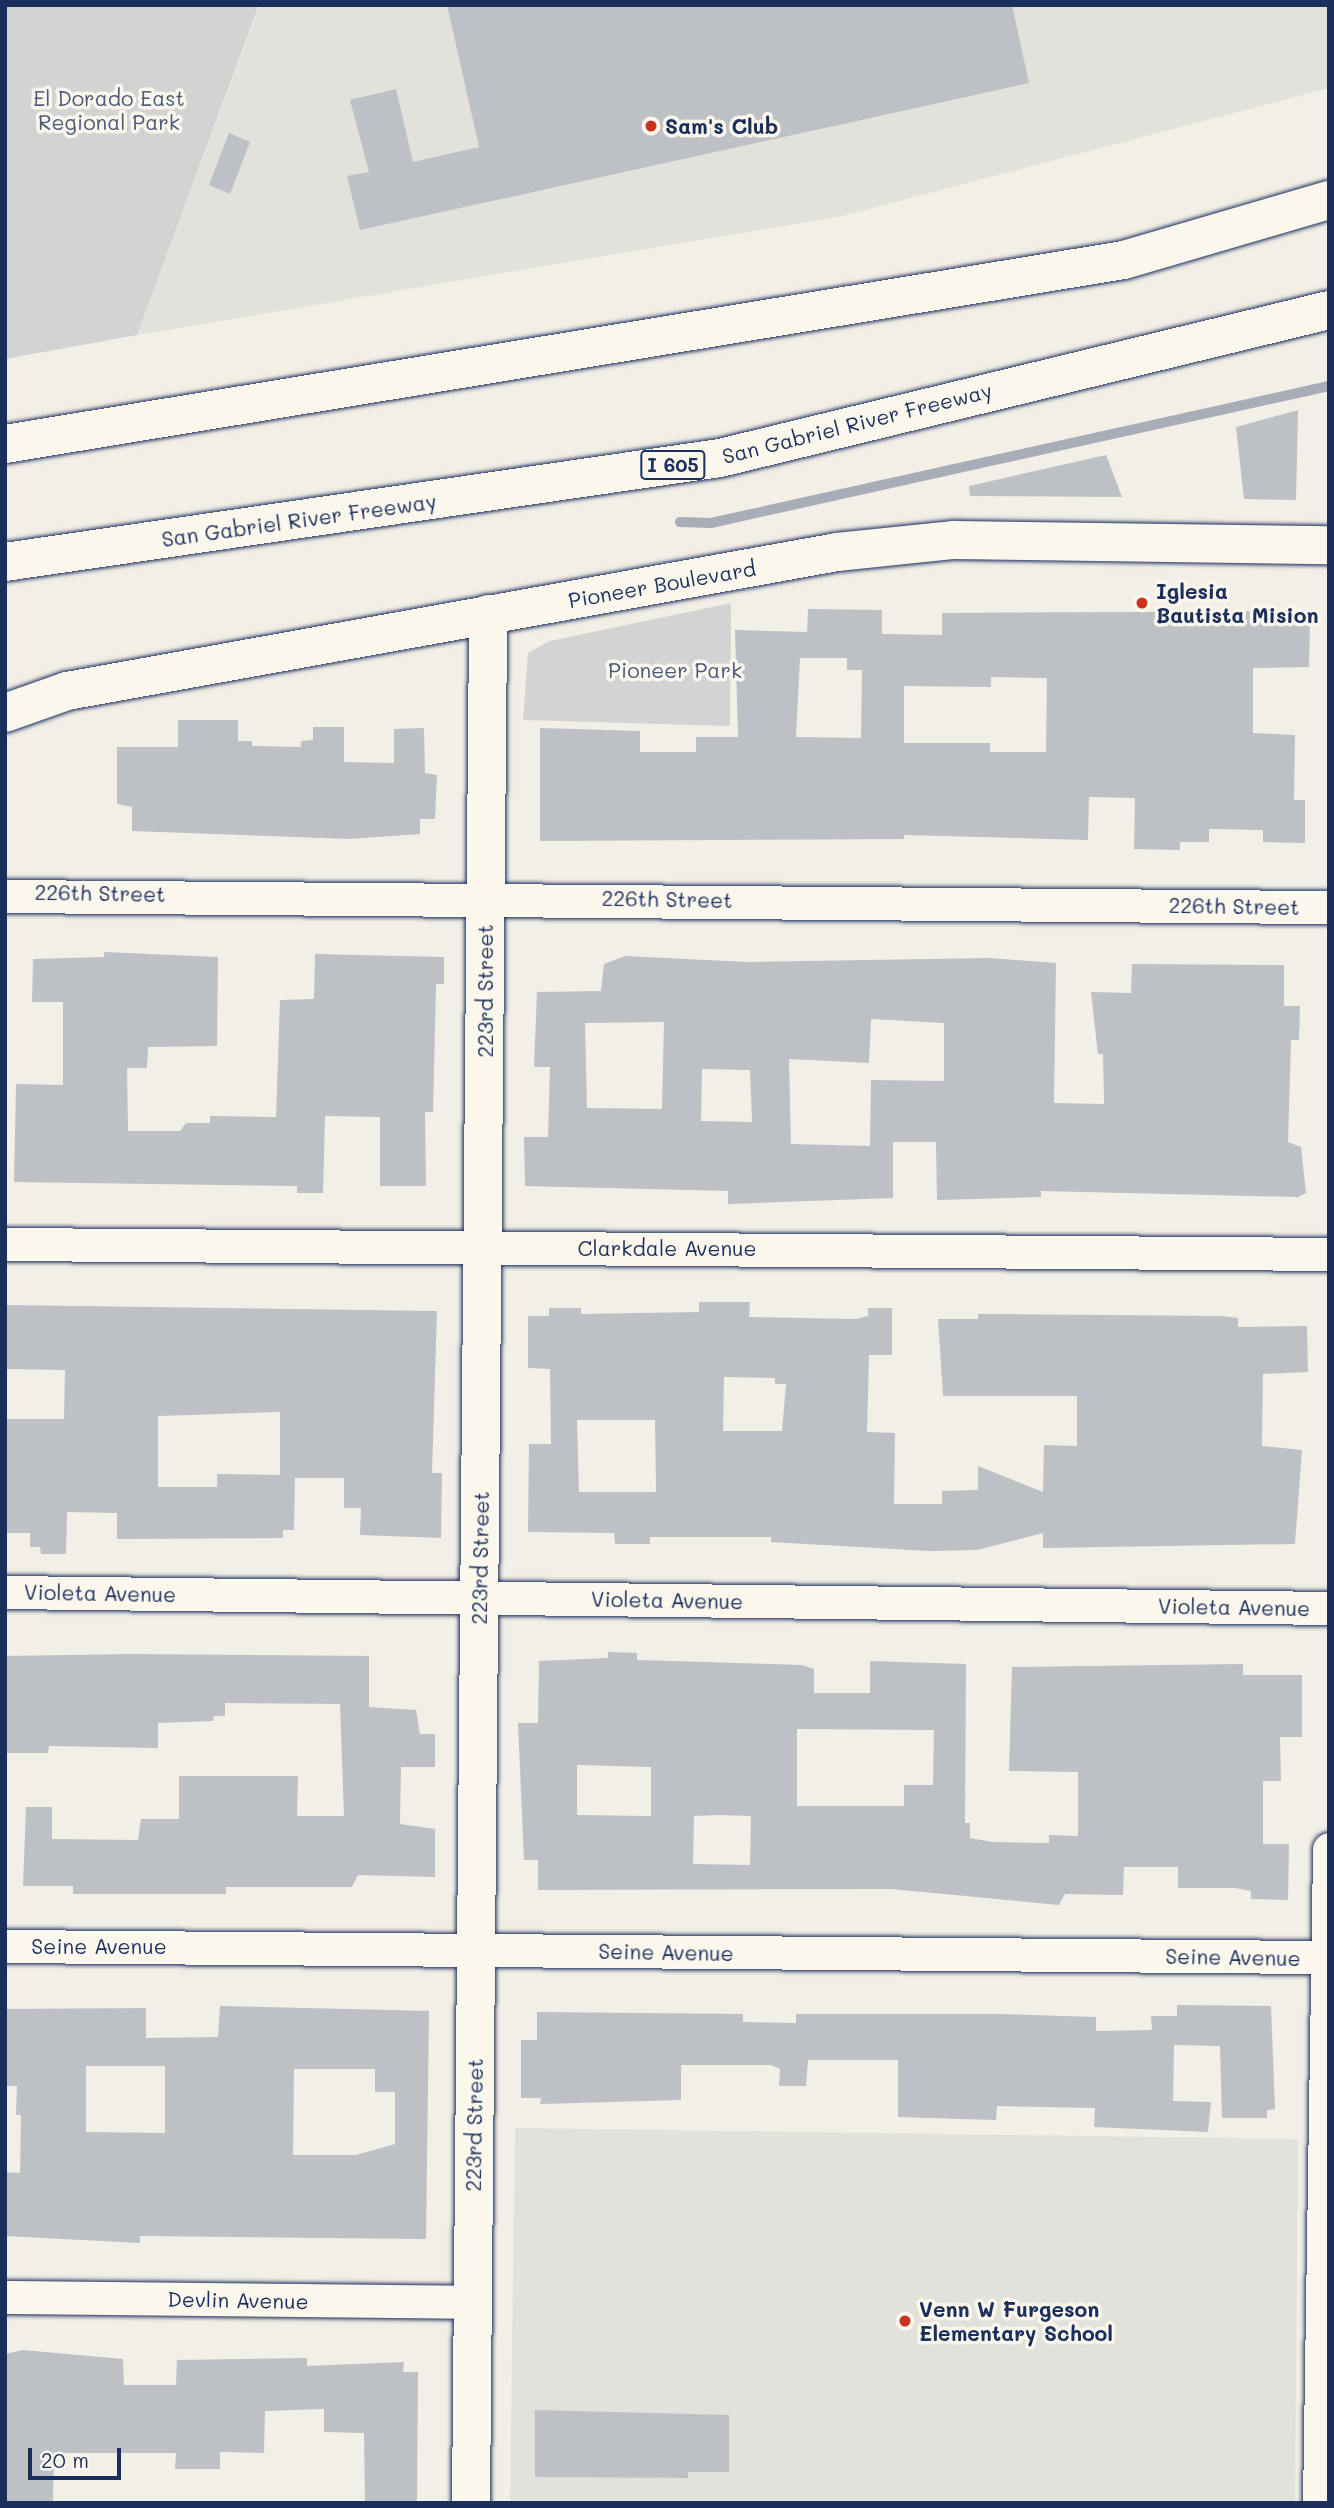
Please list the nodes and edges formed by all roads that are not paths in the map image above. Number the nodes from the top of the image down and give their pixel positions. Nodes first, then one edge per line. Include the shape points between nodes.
1 (1329, 200) edge
2 (1329, 310) edge
3 (5, 444) edge
4 (1329, 545) edge
5 (5, 562) edge
6 (488, 614) junction
7 (5, 713) edge
8 (5, 896) edge
9 (486, 897) junction
10 (1329, 907) edge
11 (5, 1244) edge
12 (483, 1247) junction
13 (1329, 1254) edge
14 (5, 1592) edge
15 (480, 1598) junction
16 (1329, 1608) edge
17 (1329, 1849) edge
18 (5, 1946) edge
19 (475, 1950) junction
20 (1327, 1958) junction
21 (1327, 2073) edge
22 (5, 2297) edge
23 (471, 2302) junction
24 (1324, 2453) edge
25 (471, 2503) edge
26 (1319, 2503) edge

1 - 3 main road via 1124,260
2 - 5 main road, San Gabriel River Freeway / I 605 via 720,458
4 - 6 main road, Pioneer Boulevard via 920,542
6 - 7 main road, Pioneer Boulevard via 68,691
6 - 9 main road, 223rd Street
8 - 9 street, 226th Street
9 - 10 street, 226th Street
9 - 12 main road, 223rd Street
11 - 12 street, Clarkdale Avenue
12 - 13 street, Clarkdale Avenue
12 - 15 main road, 223rd Street
14 - 15 street, Violeta Avenue
15 - 16 street, Violeta Avenue
15 - 19 main road, 223rd Street
17 - 20 street
18 - 19 street, Seine Avenue
19 - 20 street, Seine Avenue
19 - 23 main road, 223rd Street
20 - 21 street
21 - 24 street
22 - 23 street, Devlin Avenue
23 - 25 main road, 223rd Street
24 - 26 street

